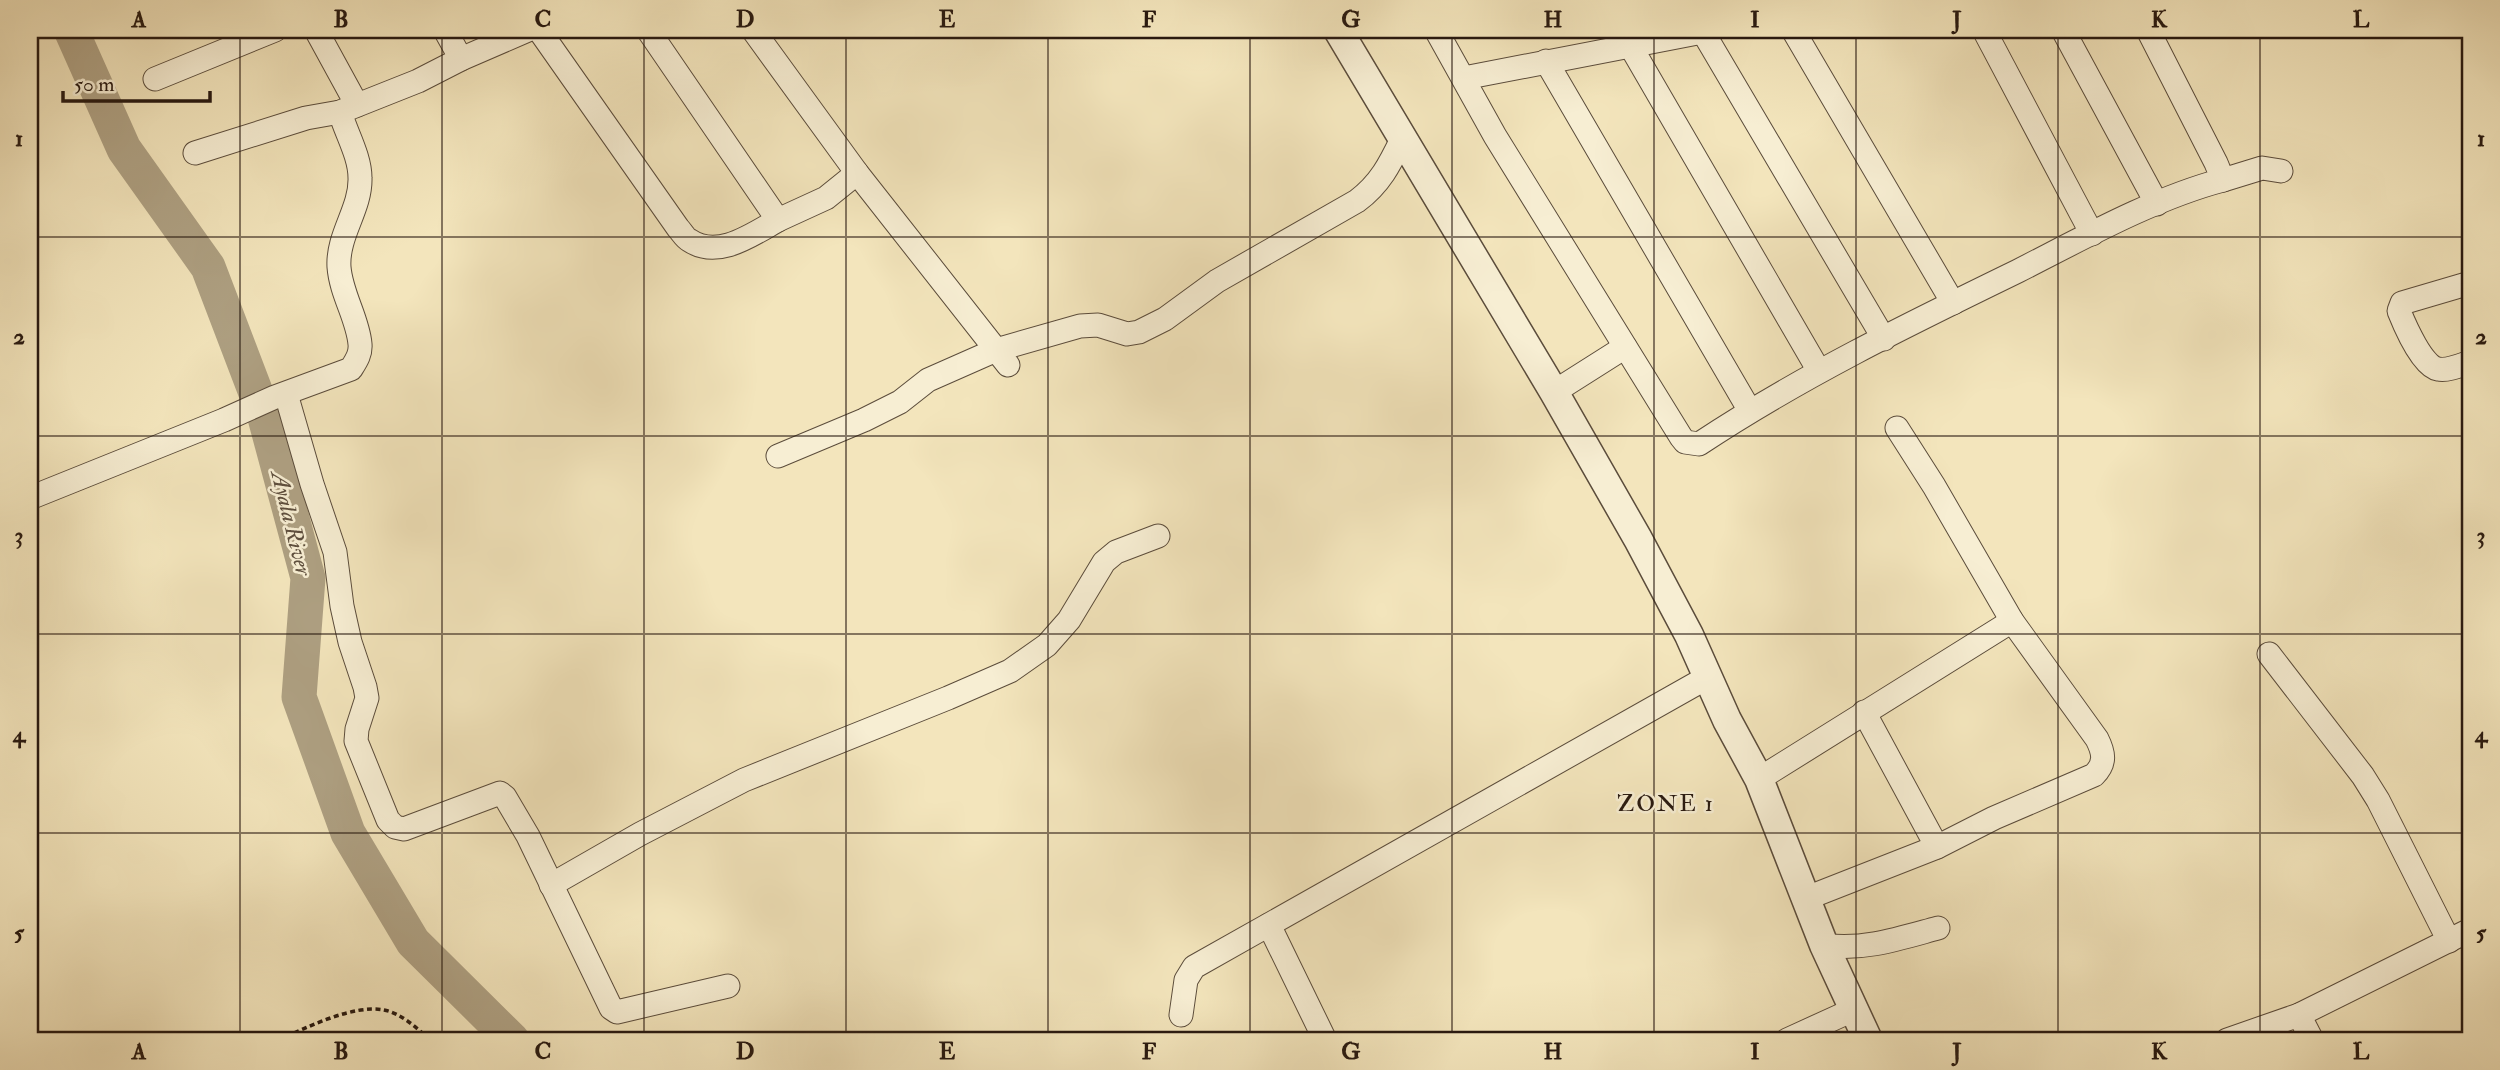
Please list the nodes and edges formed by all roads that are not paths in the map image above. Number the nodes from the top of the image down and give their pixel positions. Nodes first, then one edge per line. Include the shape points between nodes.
1 (275, 30) edge
2 (316, 30) edge
3 (445, 30) edge
4 (528, 30) edge
5 (539, 30) edge
6 (648, 30) edge
7 (753, 30) edge
8 (1338, 30) edge
9 (1436, 30) edge
10 (1793, 30) edge
11 (1984, 30) edge
12 (2063, 30) edge
13 (2148, 30) edge
14 (1708, 31) edge
15 (1631, 47) junction
16 (461, 59) junction
17 (1546, 61) junction
18 (1464, 78) junction
19 (155, 79) dead end
20 (348, 108) junction
21 (1402, 139) junction
22 (195, 153) dead end
23 (2281, 171) dead end
24 (857, 173) junction
25 (2223, 180) junction
26 (2157, 204) junction
27 (778, 220) junction
28 (2092, 234) junction
29 (2470, 283) edge
30 (1953, 303) junction
31 (1884, 339) junction
32 (1625, 347) junction
33 (1002, 357) junction
34 (2470, 362) edge
35 (1819, 371) junction
36 (1554, 392) junction
37 (281, 395) junction
38 (1750, 411) junction
39 (1897, 428) dead end
40 (778, 456) dead end
41 (30, 498) edge
42 (1157, 536) dead end
43 (2012, 621) junction
44 (2269, 654) dead end
45 (1708, 677) junction
46 (1864, 712) junction
47 (1759, 779) junction
48 (1937, 847) junction
49 (551, 886) junction
50 (1807, 898) junction
51 (1269, 925) junction
52 (1938, 928) dead end
53 (2470, 930) edge
54 (2449, 941) junction
55 (1824, 945) junction
56 (728, 986) dead end
57 (1855, 1009) junction
58 (1181, 1015) dead end
59 (2300, 1015) junction
60 (1325, 1040) edge
61 (1787, 1040) edge
62 (1868, 1040) edge
63 (2227, 1040) edge
64 (2312, 1040) edge

1 - 19 street
2 - 20 street
3 - 16 street
4 - 16 street
5 - 27 street via 690,241 729,246
6 - 27 street
7 - 24 street
8 - 21 street
9 - 18 street
10 - 30 street
11 - 28 street
12 - 26 street
13 - 25 street
14 - 15 street
14 - 31 street
15 - 17 street
15 - 35 street
16 - 20 street
17 - 18 street
17 - 38 street
18 - 32 street
20 - 22 street
20 - 37 street via 360,178 339,266 360,345 358,358 351,369
21 - 33 street via 1373,189 1217,281 1165,319 1127,334 1098,325 1080,326
21 - 36 street
23 - 25 street via 2262,168
24 - 27 street via 826,198
24 - 33 street
25 - 26 street
26 - 28 street
28 - 30 street
29 - 34 street via 2402,303 2399,311 2426,363 2434,369
30 - 31 street
31 - 35 street
32 - 36 street
32 - 38 street via 1685,442 1699,444
33 - 40 street via 928,380 900,402
35 - 38 street
36 - 45 street via 1638,540
37 - 41 street
37 - 49 street via 335,552 342,606 367,698 356,741 388,820 404,830 500,793 528,836
39 - 43 street
42 - 49 street via 1116,552 1104,562 1069,620 1047,645 1010,671 744,780
43 - 46 street
43 - 48 street via 2098,738 2101,768
44 - 54 street via 2363,776
45 - 47 street
45 - 51 street
46 - 47 street
46 - 48 street
47 - 50 street
48 - 50 street
49 - 56 street via 617,1012
50 - 55 street
51 - 58 street via 1194,967 1185,980
51 - 60 street
52 - 55 street via 1844,948
53 - 54 street
54 - 59 street
55 - 57 street
57 - 61 street
57 - 62 street
59 - 63 street
59 - 64 street

